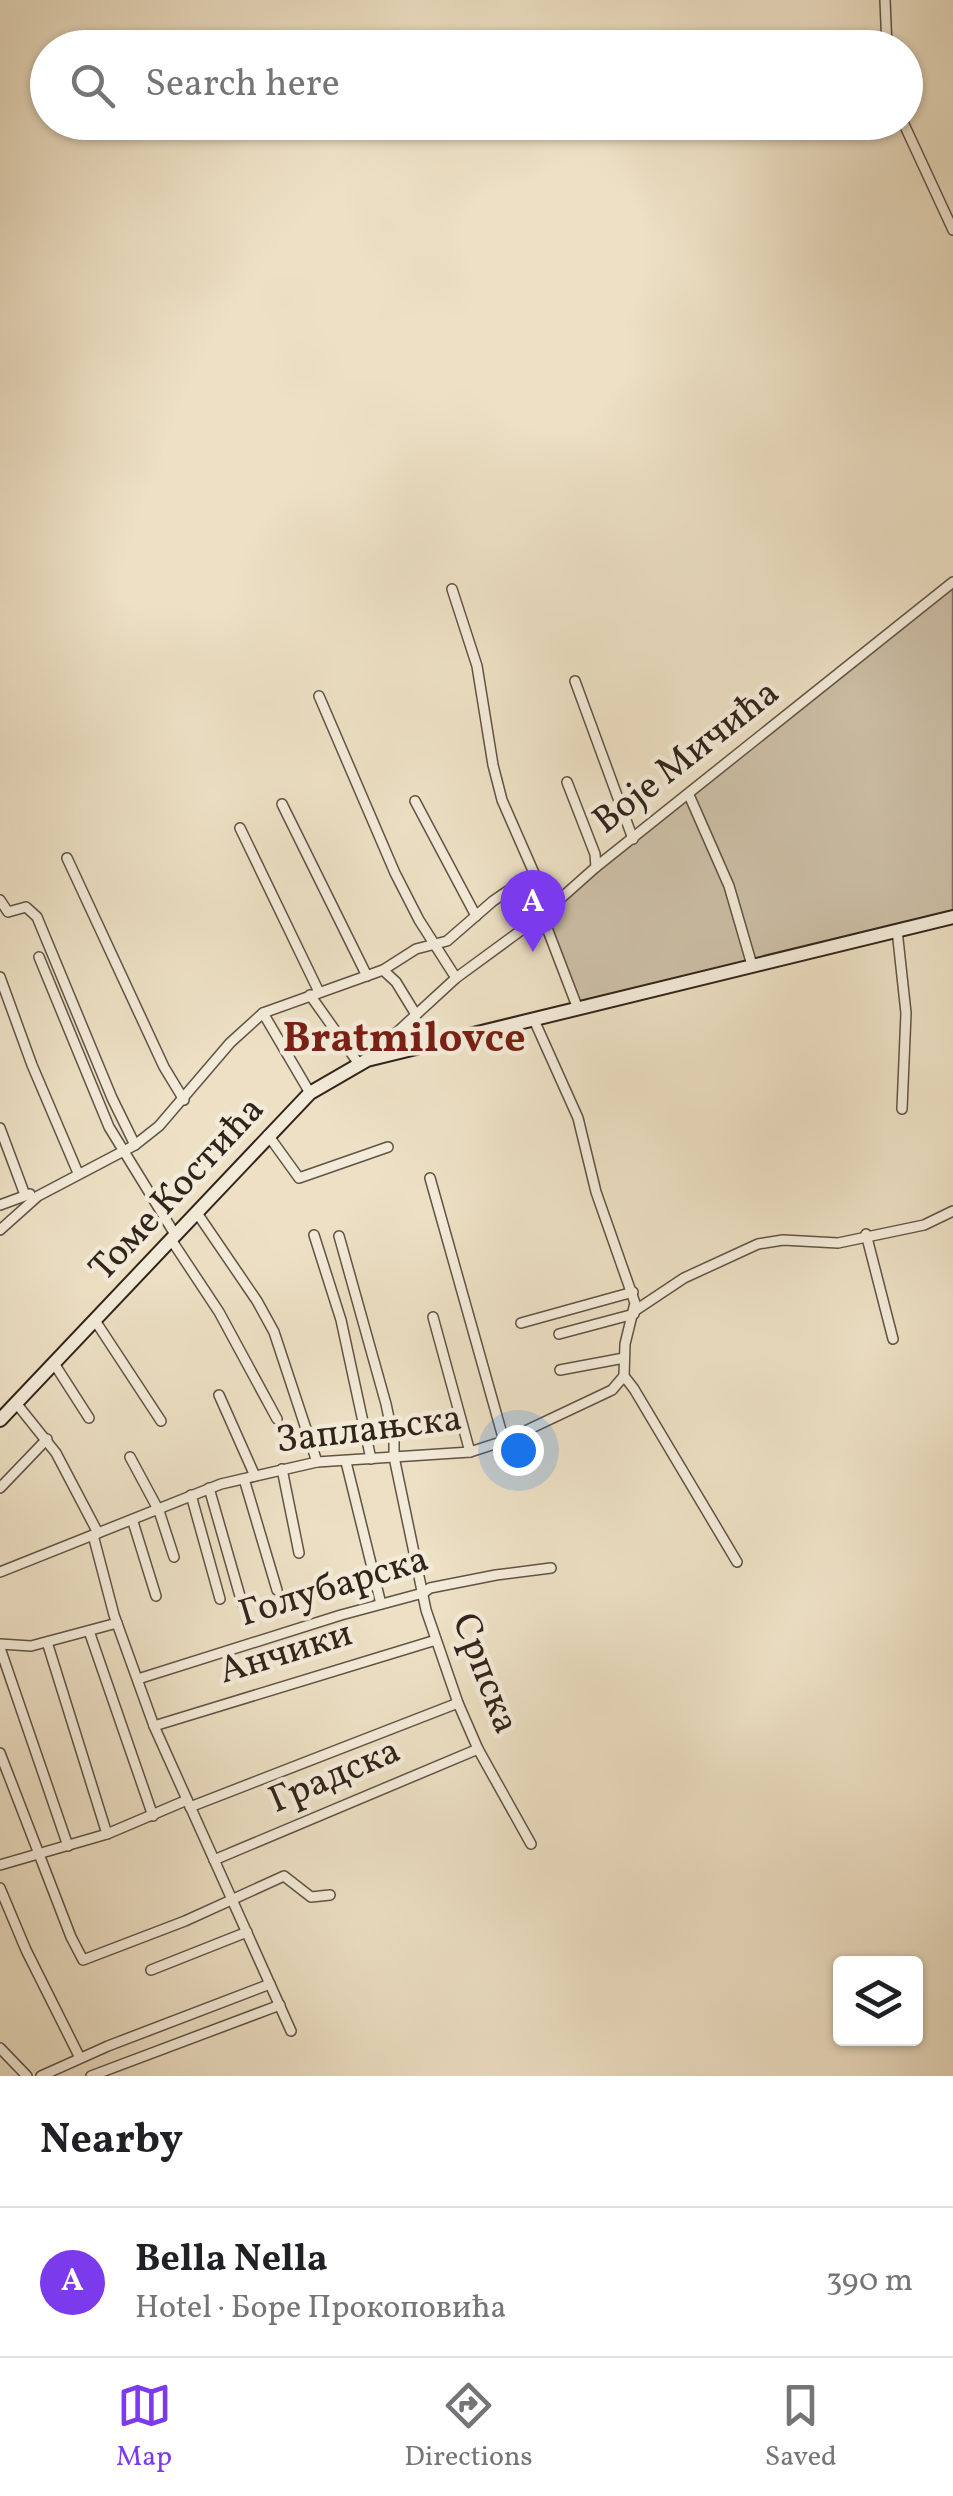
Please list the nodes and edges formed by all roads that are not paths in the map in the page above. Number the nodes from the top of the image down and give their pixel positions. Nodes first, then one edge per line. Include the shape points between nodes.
1 (885, 0) edge
2 (886, 30) edge
3 (911, 140) edge
4 (953, 230) edge
5 (953, 582) edge
6 (452, 589) dead end
7 (576, 681) dead end
8 (318, 696) dead end
9 (568, 782) dead end
10 (689, 795) junction
11 (416, 801) dead end
12 (282, 804) dead end
13 (240, 828) dead end
14 (632, 839) junction
15 (67, 858) dead end
16 (596, 867) junction
17 (534, 873) junction
18 (516, 887) junction
19 (0, 900) edge
20 (542, 915) junction
21 (476, 916) junction
22 (953, 918) edge
23 (897, 930) junction
24 (436, 944) junction
25 (39, 957) dead end
26 (752, 965) junction
27 (383, 970) junction
28 (368, 976) junction
29 (0, 978) edge
30 (456, 978) junction
31 (315, 994) junction
32 (578, 1009) junction
33 (415, 1013) junction
34 (263, 1014) junction
35 (534, 1020) junction
36 (417, 1049) junction
37 (363, 1062) junction
38 (310, 1093) junction
39 (184, 1100) junction
40 (902, 1109) dead end
41 (0, 1128) edge
42 (268, 1135) junction
43 (135, 1144) junction
44 (388, 1147) dead end
45 (122, 1152) junction
46 (78, 1173) junction
47 (430, 1178) dead end
48 (25, 1194) junction
49 (38, 1196) junction
50 (0, 1205) edge
51 (953, 1212) edge
52 (197, 1213) junction
53 (0, 1230) edge
54 (866, 1234) junction
55 (314, 1235) dead end
56 (339, 1236) dead end
57 (174, 1238) junction
58 (632, 1292) junction
59 (635, 1312) junction
60 (433, 1317) dead end
61 (96, 1322) junction
62 (521, 1322) dead end
63 (560, 1334) dead end
64 (893, 1339) dead end
65 (624, 1358) junction
66 (55, 1365) junction
67 (560, 1370) dead end
68 (624, 1376) junction
69 (218, 1395) dead end
70 (16, 1403) junction
71 (89, 1418) dead end
72 (0, 1420) edge
73 (277, 1420) dead end
74 (162, 1421) dead end
75 (46, 1439) junction
76 (504, 1441) junction
77 (470, 1452) junction
78 (130, 1458) dead end
79 (372, 1458) junction
80 (394, 1458) junction
81 (318, 1462) junction
82 (346, 1462) junction
83 (282, 1470) junction
84 (249, 1477) junction
85 (0, 1488) edge
86 (209, 1488) junction
87 (191, 1494) junction
88 (159, 1510) junction
89 (133, 1522) junction
90 (96, 1534) junction
91 (299, 1554) dead end
92 (174, 1556) dead end
93 (737, 1562) dead end
94 (551, 1568) dead end
95 (0, 1572) edge
96 (277, 1590) dead end
97 (423, 1593) junction
98 (156, 1596) dead end
99 (220, 1599) dead end
100 (242, 1603) dead end
101 (382, 1604) junction
102 (118, 1623) junction
103 (89, 1630) junction
104 (436, 1640) junction
105 (47, 1642) junction
106 (0, 1646) edge
107 (138, 1680) junction
108 (458, 1703) junction
109 (154, 1726) junction
110 (478, 1749) junction
111 (0, 1753) edge
112 (188, 1803) junction
113 (153, 1816) junction
114 (106, 1834) junction
115 (531, 1844) dead end
116 (68, 1846) junction
117 (40, 1854) junction
118 (214, 1860) junction
119 (0, 1866) edge
120 (0, 1888) edge
121 (330, 1895) dead end
122 (233, 1899) junction
123 (247, 1932) junction
124 (151, 1970) dead end
125 (270, 1984) junction
126 (280, 2005) junction
127 (292, 2031) dead end
128 (0, 2048) edge
129 (80, 2058) junction
130 (27, 2076) edge
131 (41, 2076) edge
132 (91, 2076) edge

1 - 2 street
3 - 4 street
5 - 10 street, Воје Мичића
6 - 17 street via 477,666 502,800
7 - 14 street
8 - 24 street via 395,874
9 - 16 street
10 - 14 street, Воје Мичића
10 - 26 street via 729,886
11 - 21 street
12 - 28 street
13 - 31 street
14 - 16 street, Воје Мичића
15 - 39 street
16 - 20 street, Воје Мичића
17 - 18 street
17 - 20 street
18 - 20 street
18 - 21 street
19 - 43 street via 8,912 26,907 37,916
20 - 30 street, Воје Мичића
20 - 32 street
21 - 24 street
22 - 23 street, Томе Костића
23 - 26 street, Томе Костића
23 - 40 street via 906,1013
24 - 27 street via 416,948
24 - 30 street
25 - 45 street
26 - 32 street, Томе Костића
27 - 28 street
27 - 33 street
28 - 31 street
29 - 46 street
30 - 33 street, Воје Мичића
31 - 34 street
31 - 37 street
32 - 35 street, Томе Костића
33 - 36 street via 409,1034
33 - 37 street, Воје Мичића
34 - 38 street
34 - 39 street
35 - 36 street, Томе Костића
35 - 58 street via 578,1118
36 - 37 street, Томе Костића
37 - 38 street, Томе Костића
38 - 42 street, Томе Костића
39 - 43 street
41 - 48 street
42 - 44 street via 299,1178
42 - 52 street, Томе Костића
43 - 45 street
45 - 46 street
45 - 57 street
46 - 49 street
47 - 76 street
48 - 49 street
48 - 50 street
49 - 53 street
51 - 54 street via 924,1225
52 - 57 street, Томе Костића
52 - 81 street via 274,1332
54 - 59 street via 838,1243 758,1244 684,1278
54 - 64 street
55 - 79 street via 338,1307
56 - 80 street, Српска via 386,1404
57 - 61 street, Томе Костића
57 - 73 street
58 - 59 street
58 - 62 street
59 - 63 street
59 - 65 street
60 - 77 street
61 - 66 street, Томе Костића
61 - 74 street
65 - 67 street
65 - 68 street
66 - 70 street, Томе Костића
66 - 71 street
68 - 76 street, Заплањска via 612,1390
68 - 93 street
69 - 84 street
70 - 72 street, Томе Костића
70 - 75 street
75 - 85 street
75 - 90 street
76 - 77 street, Заплањска
77 - 80 street, Заплањска
78 - 88 street
79 - 80 street, Заплањска
79 - 82 street, Заплањска
80 - 97 street, Српска
81 - 82 street, Заплањска
81 - 83 street, Заплањска
82 - 101 street
83 - 84 street, Заплањска
83 - 91 street
84 - 86 street, Заплањска
84 - 96 street
86 - 87 street, Заплањска
86 - 100 street
87 - 88 street, Заплањска
87 - 99 street
88 - 89 street, Заплањска
88 - 92 street
89 - 90 street, Заплањска
89 - 98 street
90 - 95 street, Заплањска
90 - 102 street
94 - 97 street, Голубарска
97 - 101 street, Голубарска
97 - 104 street, Српска
101 - 107 street, Голубарска
102 - 103 street
102 - 107 street
103 - 105 street
103 - 113 street
104 - 108 street, Српска
104 - 109 street, Анчики
105 - 106 street
105 - 114 street
106 - 116 street
107 - 109 street
108 - 110 street, Српска
108 - 112 street
109 - 112 street
110 - 115 street, Српска
110 - 118 street, Градска
111 - 117 street
112 - 113 street
112 - 118 street
113 - 114 street
114 - 116 street
116 - 117 street
117 - 119 street
117 - 122 street via 83,1960
118 - 122 street
120 - 129 street
121 - 122 street via 311,1898 284,1876
122 - 123 street
123 - 124 street
123 - 125 street
125 - 126 street
125 - 129 street
126 - 127 street
126 - 132 street
128 - 130 street
129 - 131 street

